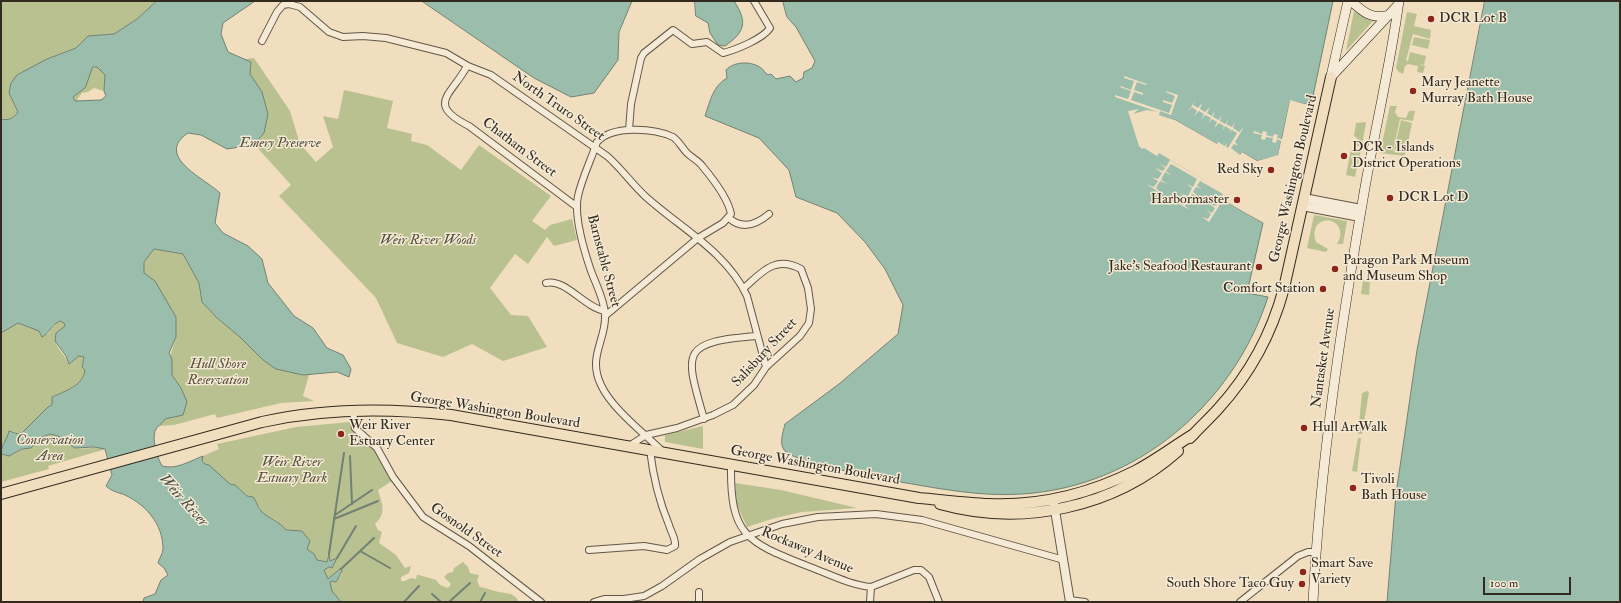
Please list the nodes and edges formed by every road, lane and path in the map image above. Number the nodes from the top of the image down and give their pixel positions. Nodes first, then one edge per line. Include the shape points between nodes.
1 (754, 1) edge
2 (1348, 1) edge
3 (1351, 1) edge
4 (1399, 2) edge
5 (1389, 14) junction
6 (262, 41) dead end
7 (467, 66) junction
8 (1331, 77) junction
9 (629, 130) junction
10 (595, 148) junction
11 (1303, 202) junction
12 (577, 207) junction
13 (1360, 213) junction
14 (769, 214) dead end
15 (729, 218) junction
16 (698, 238) junction
17 (546, 283) dead end
18 (744, 288) junction
19 (605, 313) junction
20 (757, 336) junction
21 (766, 367) junction
22 (353, 410) junction
23 (704, 419) junction
24 (646, 435) junction
25 (628, 446) junction
26 (650, 450) junction
27 (664, 453) junction
28 (730, 465) junction
29 (1, 494) edge
30 (1054, 504) junction
31 (747, 535) junction
32 (589, 550) dead end
33 (1316, 552) junction
34 (1064, 560) junction
35 (870, 587) junction
36 (699, 592) dead end
37 (1070, 601) edge
38 (541, 602) edge
39 (594, 602) edge
40 (699, 602) edge
41 (870, 602) edge
42 (939, 602) edge
43 (1085, 602) edge
44 (1240, 602) edge
45 (1313, 602) edge

1 - 9 street via 770,28 766,34 722,54 705,41 692,44 673,30 652,46 641,58 631,104
2 - 8 main road, George Washington Boulevard
3 - 5 main road via 1368,15 1380,17
4 - 5 main road
4 - 13 main road, Nantasket Avenue
5 - 8 main road
6 - 7 street, North Truro Street via 277,12 283,5 289,4 300,8 329,32 343,37 386,38 446,52
7 - 10 street, North Truro Street via 491,75
7 - 12 street, Chatham Street via 446,97 444,103 450,116 469,126
8 - 11 main road, George Washington Boulevard
9 - 10 street via 607,134 597,142
9 - 15 street via 650,131 677,141 703,166 725,199 731,214
10 - 12 street, Barnstable Street via 581,184
10 - 16 street, North Truro Street via 615,163 645,196
11 - 13 street
11 - 30 main road, George Washington Boulevard via 1282,295 1267,335 1236,388 1218,410 1194,434 1156,459 1127,475
12 - 19 street, Barnstable Street via 585,251
13 - 33 main road, Nantasket Avenue via 1324,455
14 - 15 street via 748,226 735,223
15 - 16 street
16 - 18 street, North Truro Street via 724,262
16 - 19 street
17 - 19 street via 558,283
18 - 20 street, North Truro Street via 752,309
18 - 21 street, Salisbury Street via 767,268 779,263 791,264 801,269 805,276 811,309 809,323 800,336
19 - 24 street, Barnstable Street via 597,356 597,375 604,392
20 - 21 street, North Truro Street
20 - 23 street via 715,341 696,351 692,358 691,374
21 - 23 street, Salisbury Street via 754,384 733,405
22 - 25 main road, George Washington Boulevard via 397,410 451,415
22 - 29 main road, George Washington Boulevard via 272,420
22 - 38 street, Gosnold Street via 355,428 377,448 393,476 423,517 469,546
23 - 24 street, Salisbury Street
24 - 25 street, Salisbury Street
24 - 27 street, Barnstable Street
25 - 26 main road, George Washington Boulevard
26 - 27 main road, George Washington Boulevard
26 - 32 street via 653,475 675,546 667,550 644,546
27 - 28 main road, George Washington Boulevard
28 - 30 main road, George Washington Boulevard via 919,498 954,508 994,514 1022,514
28 - 31 street, Rockaway Avenue via 733,505 738,522
30 - 34 street
31 - 34 street via 782,524 818,517 885,514 922,520
31 - 35 street, Rockaway Avenue via 770,550 847,581
31 - 39 street via 700,559 662,586 640,597
33 - 44 street via 1298,556
33 - 45 main road, Nantasket Avenue
34 - 37 street
35 - 41 street
35 - 42 street via 914,570 921,570 929,577
36 - 40 street
37 - 43 street

